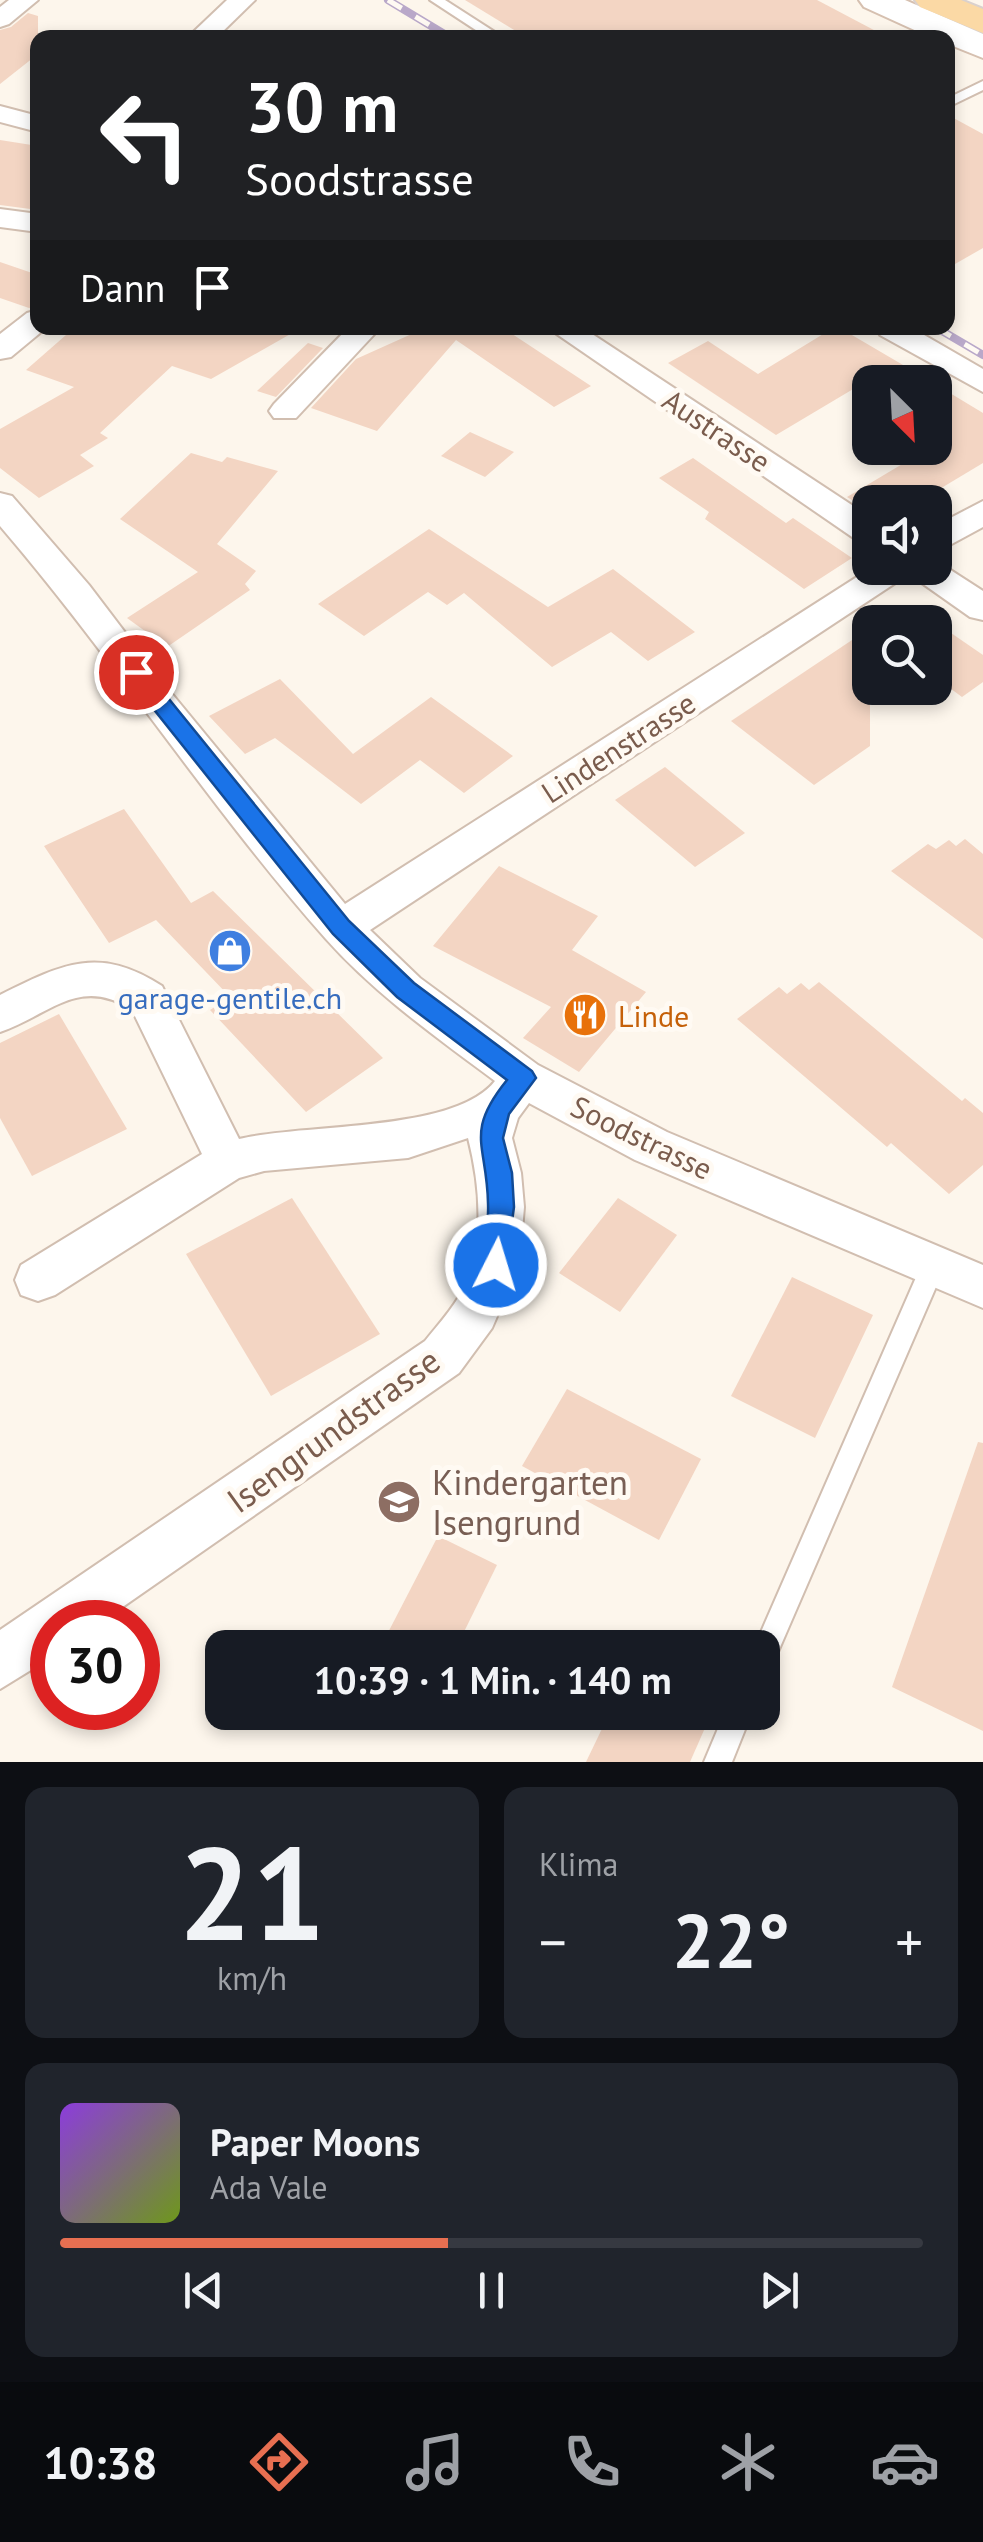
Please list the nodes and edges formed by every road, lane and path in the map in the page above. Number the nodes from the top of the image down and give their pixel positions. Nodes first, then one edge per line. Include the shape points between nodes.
1 (25, 0) edge
2 (242, 0) edge
3 (436, 0) edge
4 (876, 0) edge
5 (932, 0) edge
6 (0, 19) edge
7 (983, 22) edge
8 (209, 30) edge
9 (485, 30) edge
10 (943, 30) edge
11 (955, 35) edge
12 (983, 48) edge
13 (983, 85) edge
14 (955, 99) edge
15 (0, 114) edge
16 (30, 122) edge
17 (0, 218) edge
18 (30, 221) edge
19 (30, 326) edge
20 (358, 335) edge
21 (573, 335) edge
22 (902, 335) edge
23 (0, 350) edge
24 (983, 382) edge
25 (285, 411) dead end
26 (0, 504) edge
27 (983, 512) edge
28 (852, 521) edge
29 (952, 531) edge
30 (868, 585) edge
31 (948, 585) edge
32 (983, 608) edge
33 (341, 928) junction
34 (0, 1015) edge
35 (510, 1094) junction
36 (228, 1161) junction
37 (934, 1266) junction
38 (38, 1280) dead end
39 (983, 1286) edge
40 (90, 1600) edge
41 (775, 1630) edge
42 (30, 1641) edge
43 (0, 1662) edge
44 (731, 1730) edge
45 (718, 1762) edge

1 - 6 street
2 - 8 street
3 - 9 lane
4 - 10 street
5 - 7 main road
11 - 12 street
13 - 14 lane
15 - 16 street
17 - 18 street
19 - 23 street
20 - 25 street
21 - 28 street, Austrasse
22 - 24 street
26 - 33 street, Soodstrasse
27 - 29 street
30 - 33 street, Lindenstrasse
31 - 32 street
33 - 35 street, Soodstrasse
34 - 36 street via 85,975 124,980 147,998
35 - 36 street via 408,1139
35 - 37 street, Soodstrasse
35 - 40 street, Isengrundstrasse via 490,1138 501,1207 496,1265 475,1313 442,1357
36 - 38 street
37 - 39 street, Soodstrasse
37 - 41 lane
42 - 43 street, Isengrundstrasse
44 - 45 lane

